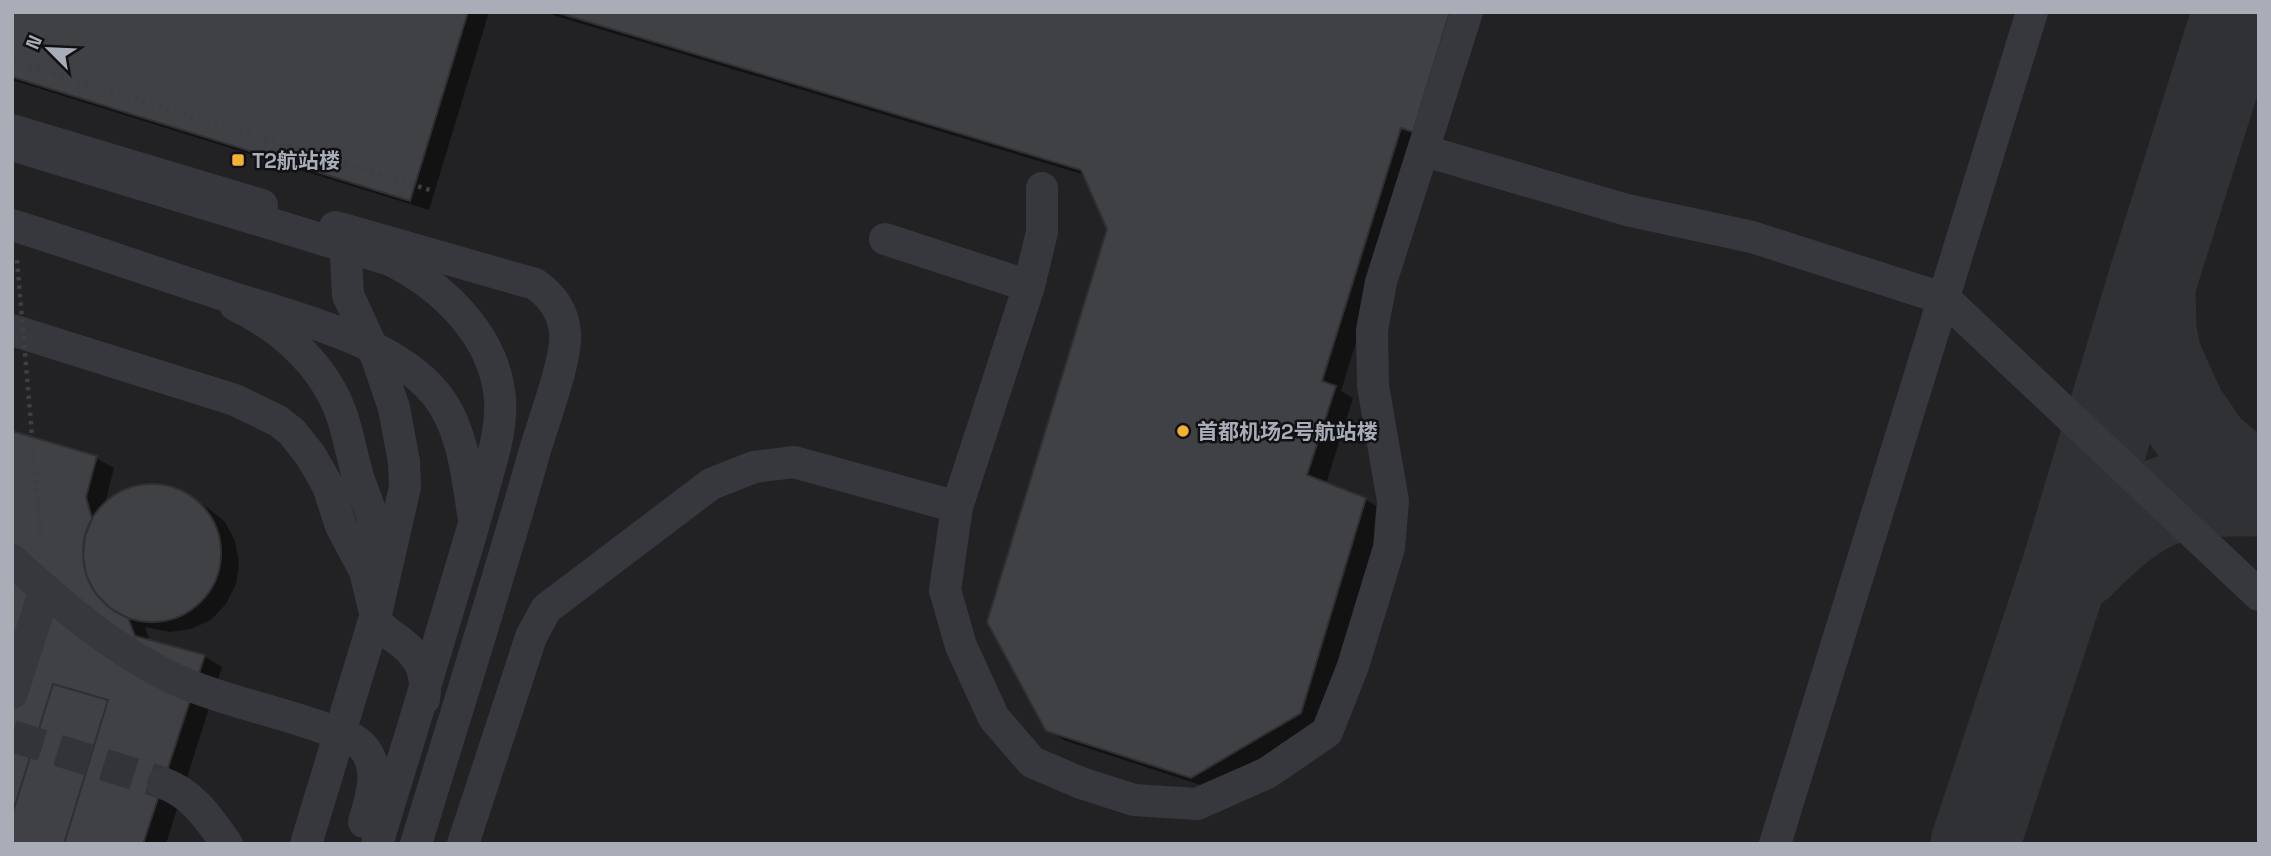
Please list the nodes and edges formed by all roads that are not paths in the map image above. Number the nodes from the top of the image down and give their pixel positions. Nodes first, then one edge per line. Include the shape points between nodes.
1 (1467, 12) edge
2 (2032, 12) edge
3 (12, 130) edge
4 (12, 145) edge
5 (1425, 151) junction
6 (1042, 188) dead end
7 (13, 227) edge
8 (339, 228) junction
9 (885, 239) dead end
10 (1029, 286) junction
11 (1945, 299) junction
12 (12, 330) edge
13 (957, 507) junction
14 (472, 533) junction
15 (12, 560) edge
16 (45, 590) junction
17 (2259, 596) edge
18 (376, 614) junction
19 (12, 693) edge
20 (163, 783) tunnel mouth
21 (472, 838) edge
22 (227, 844) edge
23 (306, 844) edge
24 (358, 844) edge
25 (377, 844) edge
26 (414, 844) edge
27 (1775, 844) edge

1 - 5 street
2 - 11 street
3 - 8 street
4 - 14 street, bridge via 376,255 412,270 436,287 472,328 498,385 497,438
5 - 11 street via 1627,210 1752,237
5 - 13 street via 1381,282 1371,330 1373,386 1393,500 1389,548 1353,666 1327,732 1267,774 1198,804 1135,800 1032,762 994,718 961,646 945,590
6 - 10 street via 1042,232
7 - 14 street, bridge via 327,329 393,356 429,385 447,410 468,483
7 - 18 street via 227,302 264,321 308,359 326,380 338,405 376,529 381,561
8 - 18 street via 345,236 348,295 382,372 398,424 405,474 404,498
8 - 26 street via 535,284 550,296 565,330 524,492
9 - 10 street
10 - 13 street
11 - 17 street
11 - 27 street
12 - 18 street via 235,400 278,421 303,445 328,486 341,526 365,571
13 - 21 street via 794,462 754,467 711,484 546,609 531,637
14 - 25 street, bridge
15 - 16 street, bridge
16 - 19 street
16 - 24 street, bridge via 136,658 176,680 360,744 371,759 373,774
18 - 23 street
18 - 26 street via 380,627 418,658 425,676 422,709 400,787 400,803
20 - 22 street via 200,807

